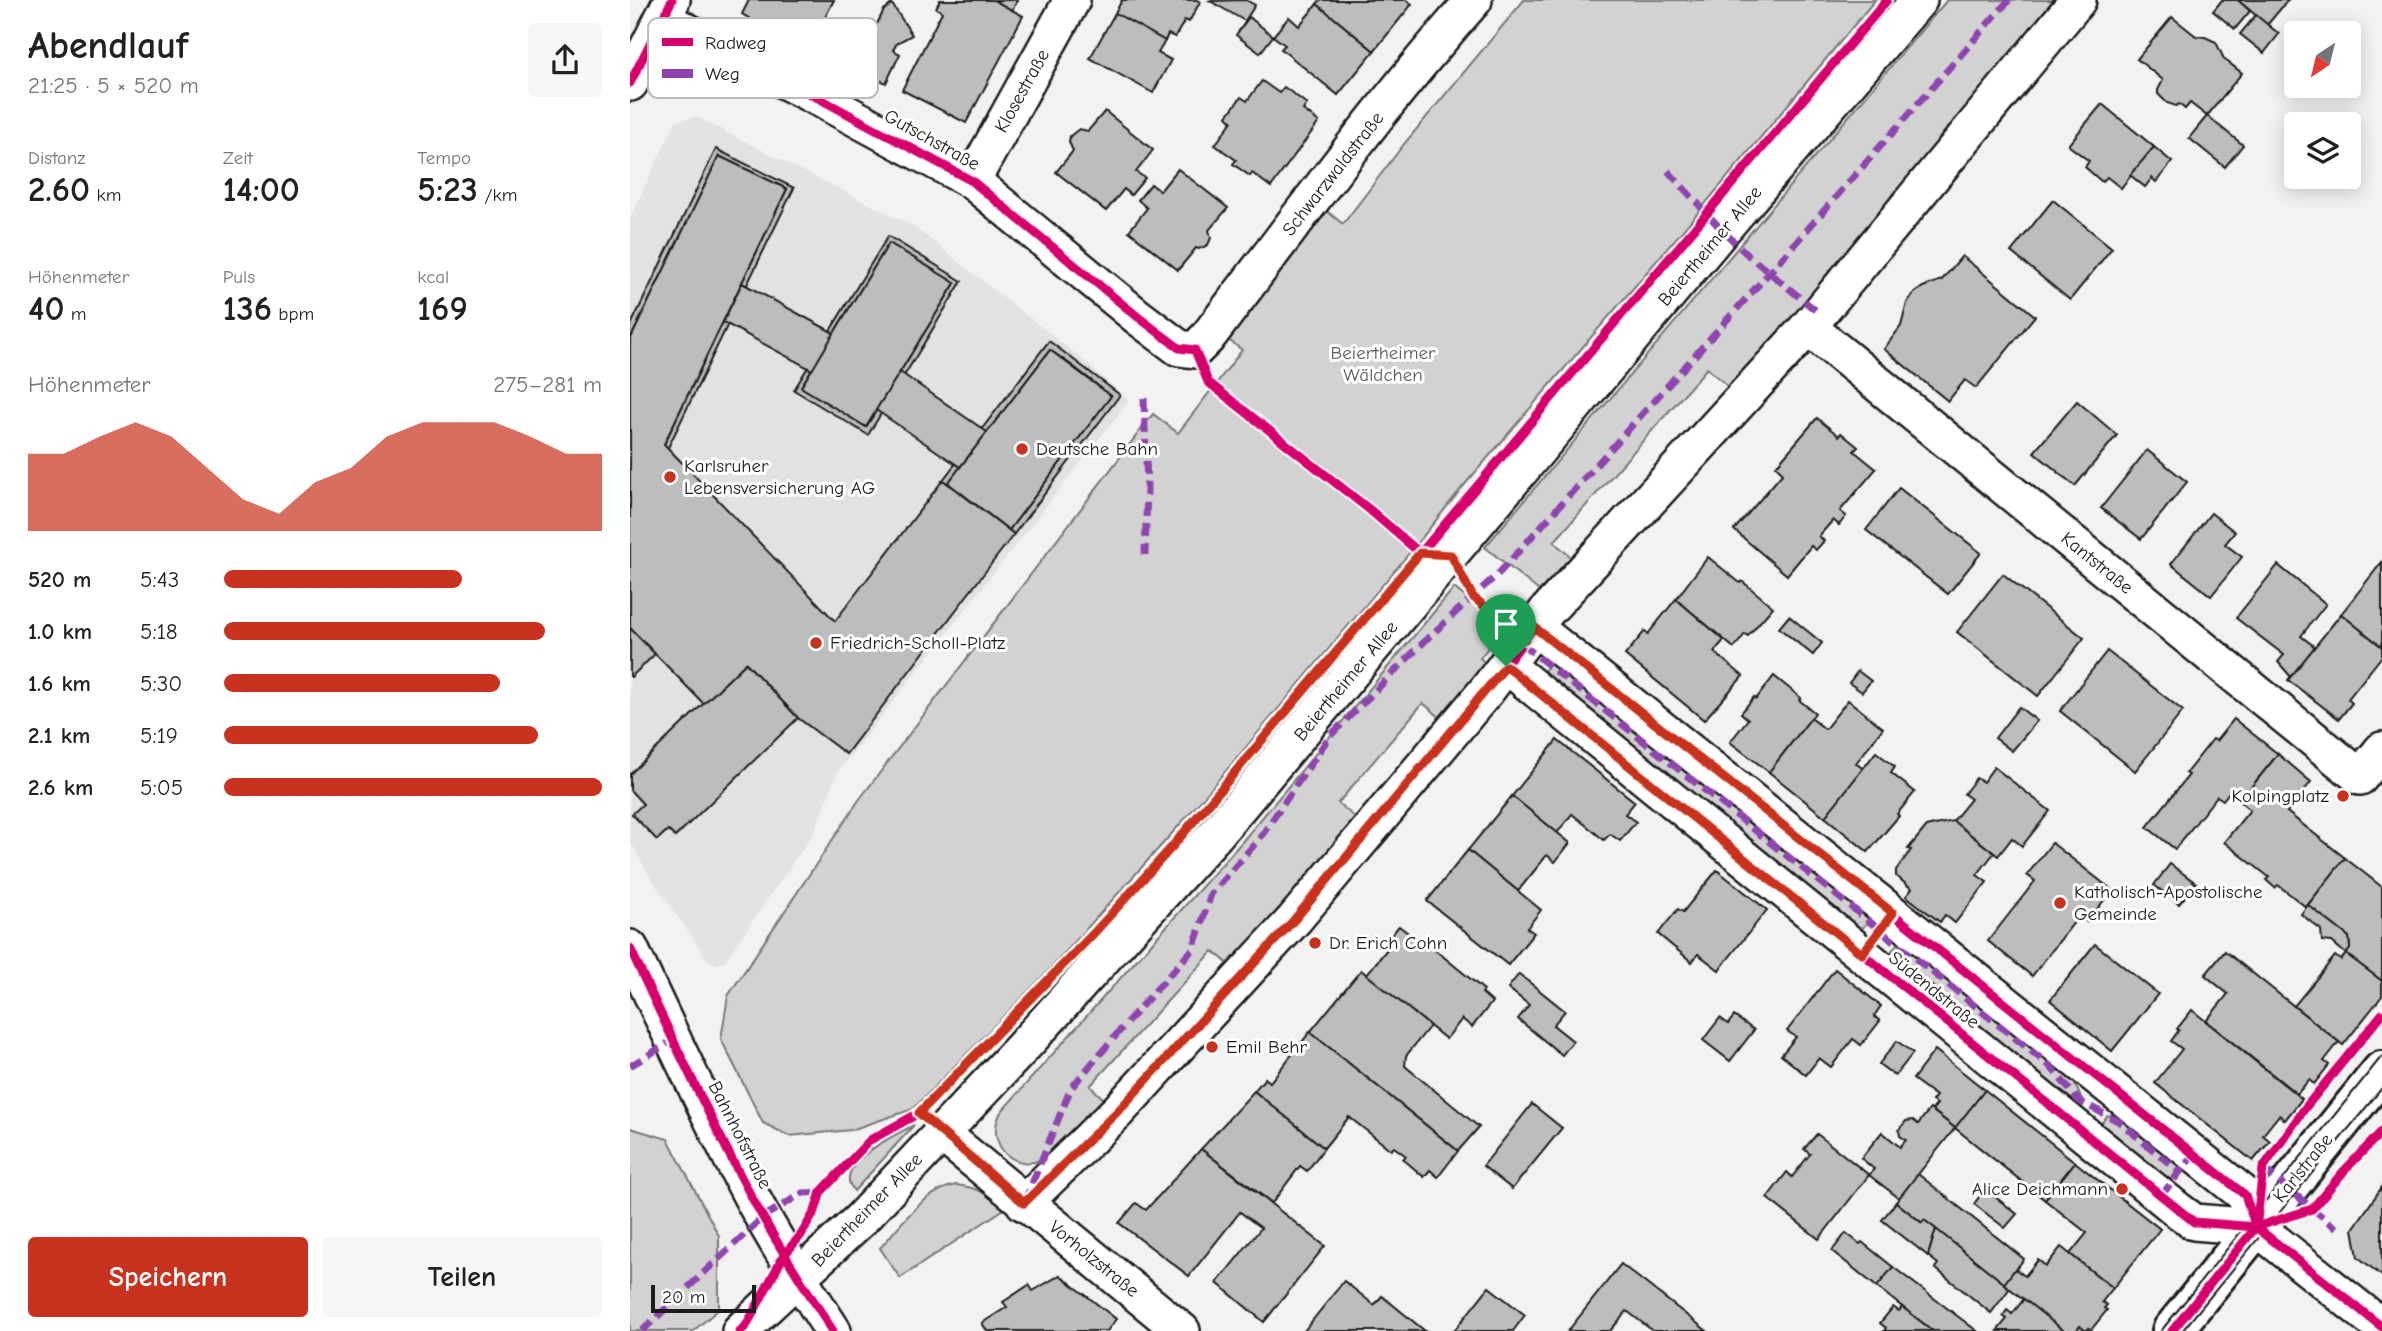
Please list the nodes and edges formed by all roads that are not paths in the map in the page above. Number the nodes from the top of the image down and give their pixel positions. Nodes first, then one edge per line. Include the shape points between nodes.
1 (1072, 0) edge
2 (1474, 0) edge
3 (1919, 0) edge
4 (2078, 0) edge
5 (648, 47) edge
6 (630, 83) edge
7 (819, 98) edge
8 (972, 181) junction
9 (1808, 327) junction
10 (1195, 349) joint
11 (1534, 627) junction
12 (1497, 678) junction
13 (2382, 750) edge
14 (1893, 913) junction
15 (630, 948) edge
16 (1862, 954) junction
17 (2382, 1071) edge
18 (2113, 1089) junction
19 (2080, 1131) junction
20 (941, 1133) junction
21 (1024, 1203) junction
22 (2256, 1227) junction
23 (800, 1278) junction
24 (2382, 1328) edge
25 (740, 1331) edge
26 (833, 1331) edge
27 (1182, 1331) edge
28 (2172, 1331) edge

1 - 8 street, Klosestraße
2 - 10 street, Schwarzwaldstraße
3 - 20 street, Beiertheimer Allee via 1216,834
4 - 9 street
5 - 6 street
7 - 8 street, Gutschstraße
8 - 10 street, Gutschstraße via 1179,348
9 - 11 street
9 - 13 street, Kantstraße via 2360,777
11 - 12 street
11 - 14 street, Südendstraße
12 - 16 street, Südendstraße
12 - 21 street via 1294,920 1118,1111
14 - 16 street, Südendstraße
14 - 18 street, Südendstraße
15 - 23 street, Bahnhofstraße via 750,1194
16 - 19 street, Südendstraße
17 - 22 main road, Karlstraße
18 - 19 street
18 - 22 street, Südendstraße via 2245,1195
19 - 22 street, Südendstraße via 2194,1222
20 - 21 street, Vorholzstraße
20 - 23 street, Beiertheimer Allee
21 - 27 street, Vorholzstraße
22 - 24 street
22 - 28 main road, Karlstraße
23 - 25 street, Beiertheimer Allee
23 - 26 street, Bahnhofstraße

